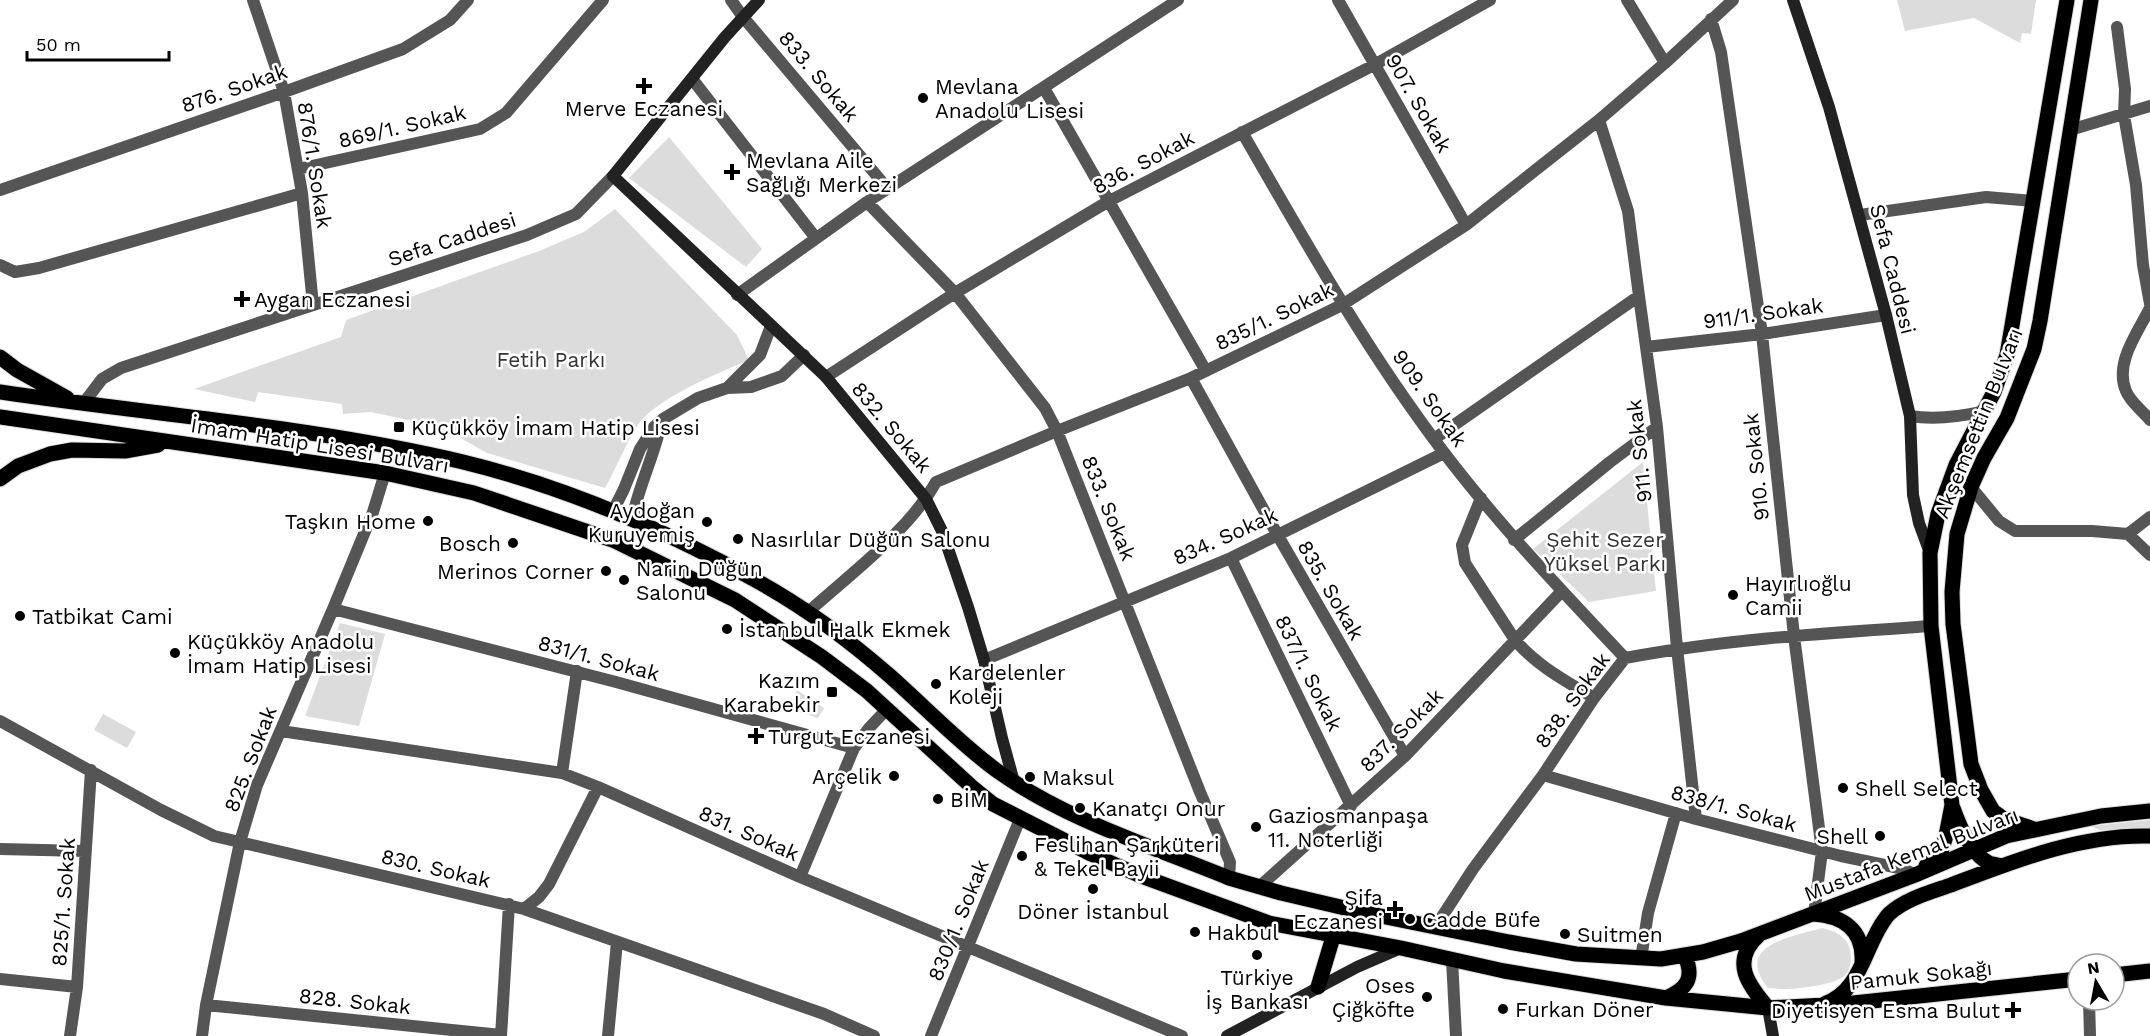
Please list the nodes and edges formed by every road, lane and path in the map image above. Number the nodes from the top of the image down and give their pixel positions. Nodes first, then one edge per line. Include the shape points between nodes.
1 (253, 0) edge
2 (468, 0) edge
3 (603, 0) edge
4 (731, 0) edge
5 (759, 0) edge
6 (1178, 0) edge
7 (1338, 0) edge
8 (1490, 0) edge
9 (1627, 0) edge
10 (1733, 0) edge
11 (1793, 0) edge
12 (2067, 0) edge
13 (2091, 0) edge
14 (743, 17) junction
15 (1711, 19) junction
16 (2118, 27) dead end
17 (1665, 63) junction
18 (1374, 65) junction
19 (693, 80) junction
20 (1044, 88) junction
21 (284, 92) junction
22 (2150, 106) edge
23 (2124, 115) junction
24 (1599, 120) junction
25 (2070, 130) junction
26 (1242, 132) junction
27 (298, 169) junction
28 (613, 176) junction
29 (888, 189) junction
30 (0, 190) edge
31 (302, 193) junction
32 (1109, 201) junction
33 (2034, 201) junction
34 (867, 202) junction
35 (1860, 215) junction
36 (1466, 225) junction
37 (815, 237) junction
38 (2146, 264) edge
39 (0, 265) edge
40 (955, 293) junction
41 (737, 295) junction
42 (1639, 296) junction
43 (313, 305) junction
44 (1342, 305) junction
45 (2150, 306) edge
46 (1886, 315) junction
47 (771, 326) junction
48 (1762, 334) junction
49 (1646, 347) junction
50 (804, 355) junction
51 (0, 357) edge
52 (1206, 371) junction
53 (826, 377) junction
54 (1191, 378) junction
55 (727, 388) junction
56 (0, 392) edge
57 (79, 403) junction
58 (1984, 411) junction
59 (1910, 416) junction
60 (0, 417) edge
61 (663, 419) junction
62 (2150, 420) edge
63 (1657, 427) junction
64 (1057, 431) junction
65 (1434, 439) junction
66 (171, 442) junction
67 (1444, 453) junction
68 (385, 473) junction
69 (0, 478) edge
70 (1971, 487) junction
71 (1481, 498) junction
72 (926, 499) junction
73 (613, 511) junction
74 (2150, 517) edge
75 (632, 519) junction
76 (1277, 534) junction
77 (2128, 534) junction
78 (1515, 540) junction
79 (632, 549) junction
80 (1930, 553) junction
81 (2150, 555) edge
82 (1231, 558) junction
83 (1562, 591) junction
84 (1126, 600) junction
85 (333, 609) junction
86 (807, 613) junction
87 (1953, 624) junction
88 (1930, 626) junction
89 (1794, 636) junction
90 (1515, 640) junction
91 (1677, 648) junction
92 (1625, 658) junction
93 (984, 660) junction
94 (577, 671) junction
95 (1594, 698) junction
96 (887, 709) junction
97 (0, 721) edge
98 (281, 731) junction
99 (854, 748) junction
100 (1406, 756) junction
101 (91, 770) junction
102 (562, 773) junction
103 (1543, 775) junction
104 (1014, 782) junction
105 (598, 787) junction
106 (1952, 805) junction
107 (1351, 806) junction
108 (2150, 811) edge
109 (1676, 813) junction
110 (1020, 819) junction
111 (1696, 819) junction
112 (2037, 829) junction
113 (2150, 836) edge
114 (240, 842) junction
115 (0, 849) edge
116 (1975, 849) junction
117 (1822, 851) junction
118 (85, 852) junction
119 (2002, 866) junction
120 (1915, 875) junction
121 (800, 877) junction
122 (1230, 878) junction
123 (1259, 887) junction
124 (509, 904) junction
125 (524, 909) junction
126 (1815, 914) junction
127 (1436, 926) junction
128 (1761, 933) junction
129 (1333, 937) junction
130 (617, 942) junction
131 (968, 947) junction
132 (1401, 948) junction
133 (1684, 956) junction
134 (1641, 959) junction
135 (1452, 960) junction
136 (1862, 968) junction
137 (2150, 971) edge
138 (2126, 974) edge
139 (0, 979) edge
140 (2066, 981) edge
141 (77, 987) junction
142 (1317, 987) junction
143 (1666, 998) junction
144 (206, 1005) junction
145 (1818, 1006) junction
146 (1768, 1008) junction
147 (2089, 1012) edge
148 (70, 1036) edge
149 (202, 1036) edge
150 (501, 1036) edge
151 (608, 1036) edge
152 (874, 1036) edge
153 (931, 1036) edge
154 (1182, 1036) edge
155 (1227, 1036) edge
156 (1456, 1036) edge
157 (1773, 1036) edge
158 (2090, 1036) edge

1 - 21 street, 876/1. Sokak
2 - 21 street, 876. Sokak via 450,20 403,49
3 - 27 street, 869/1. Sokak via 506,113 480,129
4 - 14 street, 833. Sokak
5 - 14 street, Sefa Caddesi
6 - 20 street
7 - 18 street, 907. Sokak
8 - 18 street, 836. Sokak
9 - 17 street
10 - 15 street, 835/1. Sokak
11 - 35 street, Sefa Caddesi
12 - 33 main road, Akşemsettin Bulvarı
13 - 25 main road, Akşemsettin Bulvarı
14 - 19 street, Sefa Caddesi
14 - 29 street, 833. Sokak
15 - 17 street, 835/1. Sokak
15 - 48 street, 910. Sokak via 1721,52
16 - 23 street
17 - 24 street, 835/1. Sokak
18 - 26 street, 836. Sokak
18 - 36 street, 907. Sokak
19 - 28 street, Sefa Caddesi
19 - 37 street
20 - 29 street
20 - 32 street
21 - 27 street, 876/1. Sokak
21 - 30 street, 876. Sokak
22 - 23 street
23 - 25 street
23 - 38 street
24 - 36 street, 835/1. Sokak
24 - 42 street, 911. Sokak via 1628,211
25 - 70 main road, Akşemsettin Bulvarı via 2034,349 2007,418
26 - 32 street, 836. Sokak
26 - 44 street, 909. Sokak
27 - 31 street, 876/1. Sokak
28 - 41 street, 832. Sokak
28 - 43 street, Sefa Caddesi via 566,220
29 - 34 street
31 - 39 street via 39,268 15,272
31 - 43 street, 876/1. Sokak
32 - 40 street, 836. Sokak
32 - 52 street
33 - 35 street via 1986,197
33 - 58 main road, Akşemsettin Bulvarı via 2007,355
34 - 37 street
34 - 40 street, 833. Sokak
35 - 46 street, Sefa Caddesi
36 - 44 street, 835/1. Sokak
37 - 41 street
38 - 45 street
40 - 53 street, 836. Sokak
40 - 64 street, 833. Sokak via 1045,408
41 - 47 street, 832. Sokak
42 - 49 street, 911. Sokak
42 - 65 street
43 - 57 street, Sefa Caddesi via 121,368 102,379
44 - 52 street, 835/1. Sokak
44 - 65 street, 909. Sokak
45 - 62 street via 2126,356 2123,383 2126,393
46 - 48 street, 911/1. Sokak
46 - 59 street, Sefa Caddesi
47 - 50 street, 832. Sokak
47 - 55 street via 760,355
48 - 49 street, 911/1. Sokak
48 - 89 street, 910. Sokak
49 - 63 street, 911. Sokak
50 - 53 street, 832. Sokak
50 - 55 street via 782,376 751,387
51 - 57 main road
52 - 54 street, 835/1. Sokak
53 - 72 street, 832. Sokak
54 - 64 street, 835/1. Sokak
54 - 76 street, 835. Sokak
55 - 61 street via 698,398
56 - 57 main road, İmam Hatip Lisesi Bulvarı
57 - 73 main road, İmam Hatip Lisesi Bulvarı via 408,450 465,463
58 - 59 street via 1959,417
58 - 80 main road, Akşemsettin Bulvarı via 1956,465 1938,514
59 - 80 street, Sefa Caddesi via 1913,495 1918,523
60 - 66 main road, İmam Hatip Lisesi Bulvarı
61 - 73 street via 640,449
61 - 75 street
63 - 78 street
63 - 91 street, 911. Sokak
64 - 72 street, 835/1. Sokak via 936,482
64 - 84 street, 833. Sokak
65 - 67 street, 909. Sokak
66 - 68 main road, İmam Hatip Lisesi Bulvarı
66 - 69 main road via 125,450 50,454 18,466
67 - 71 street, 909. Sokak
67 - 76 street, 834. Sokak
68 - 79 main road, İmam Hatip Lisesi Bulvarı via 474,493
68 - 85 street, 825. Sokak
70 - 77 street via 1999,521 2015,531
70 - 87 main road, Akşemsettin Bulvarı via 1954,553
71 - 78 street, 909. Sokak
71 - 90 street via 1462,544 1466,563
72 - 86 street, 835/1. Sokak via 909,520
72 - 93 street, 832. Sokak via 942,531
73 - 75 main road, İmam Hatip Lisesi Bulvarı
74 - 77 street
75 - 79 main road
75 - 86 main road, İmam Hatip Lisesi Bulvarı via 759,582
76 - 82 street, 834. Sokak
76 - 100 street, 835. Sokak
77 - 81 street
78 - 83 street, 909. Sokak
79 - 96 main road, İmam Hatip Lisesi Bulvarı via 745,606 822,657
80 - 88 main road, Akşemsettin Bulvarı
82 - 84 street, 834. Sokak
82 - 107 street, 837/1. Sokak
83 - 90 street, 837. Sokak
83 - 92 street, 909. Sokak
84 - 93 street, 834. Sokak
84 - 122 street, 833. Sokak via 1230,862
85 - 94 street, 831/1. Sokak
85 - 98 street, 825. Sokak
86 - 104 main road, İmam Hatip Lisesi Bulvarı via 873,662
87 - 88 main road
87 - 112 main road, Akşemsettin Bulvarı via 1971,764 1980,790 1993,811 2004,819
88 - 89 street, 838. Sokak
88 - 106 main road, Akşemsettin Bulvarı
89 - 91 street, 838. Sokak
89 - 117 street, 910. Sokak
90 - 95 street via 1540,665
90 - 100 street, 837. Sokak
91 - 92 street, 838. Sokak
91 - 111 street, 911. Sokak
92 - 95 street, 838. Sokak
93 - 104 street, 832. Sokak
94 - 99 street, 831/1. Sokak
94 - 102 street
95 - 103 street, 838. Sokak
96 - 99 street
96 - 110 main road, İmam Hatip Lisesi Bulvarı via 972,788
97 - 101 street, 830. Sokak
98 - 102 street, 831. Sokak
98 - 114 street, 825. Sokak via 257,785
99 - 121 street
100 - 107 street, 837. Sokak
101 - 114 street, 830. Sokak via 214,836
101 - 118 street, 825/1. Sokak
102 - 105 street, 831. Sokak
103 - 109 street, 838/1. Sokak
103 - 127 street, 838. Sokak
104 - 122 main road, İmam Hatip Lisesi Bulvarı via 1068,811
105 - 121 street, 831. Sokak
105 - 125 street via 549,884
106 - 116 main road via 1960,828
106 - 120 main road via 1940,855
107 - 123 street, 837. Sokak
108 - 112 main road, Mustafa Kemal Bulvarı
109 - 111 street, 838/1. Sokak
109 - 134 street via 1648,913
110 - 129 main road, İmam Hatip Lisesi Bulvarı via 1186,894 1269,923
110 - 131 street, 830/1. Sokak
111 - 117 street, 838/1. Sokak
112 - 116 main road, Mustafa Kemal Bulvarı
113 - 119 main road, Mustafa Kemal Bulvarı via 2122,835 2058,848
114 - 124 street, 830. Sokak
114 - 144 street, 825. Sokak
115 - 118 street
116 - 119 main road via 1988,862
116 - 120 main road, Mustafa Kemal Bulvarı
117 - 120 street, 838/1. Sokak via 1904,869
117 - 126 street, 910. Sokak
118 - 141 street, 825/1. Sokak
119 - 136 main road, Mustafa Kemal Bulvarı via 1915,898 1888,914
120 - 126 main road, Mustafa Kemal Bulvarı
121 - 131 street, 831. Sokak
122 - 123 main road, İmam Hatip Lisesi Bulvarı
123 - 127 main road, İmam Hatip Lisesi Bulvarı
124 - 125 street, 830. Sokak
124 - 150 street
125 - 130 street, 830. Sokak
126 - 128 main road, Mustafa Kemal Bulvarı
126 - 136 main road via 1839,918 1855,933 1862,951
127 - 134 main road, İmam Hatip Lisesi Bulvarı via 1576,954
128 - 133 main road, İmam Hatip Lisesi Bulvarı
128 - 146 main road via 1744,954 1743,967 1754,991
129 - 132 main road, İmam Hatip Lisesi Bulvarı
129 - 142 main road
130 - 151 street
130 - 152 street, 830. Sokak via 824,1014
131 - 153 street, 830/1. Sokak
131 - 154 street, 831. Sokak
132 - 135 main road, İmam Hatip Lisesi Bulvarı
132 - 142 street
133 - 134 main road, İmam Hatip Lisesi Bulvarı
133 - 143 main road via 1689,965 1688,980
135 - 143 main road, İmam Hatip Lisesi Bulvarı
135 - 156 street
136 - 145 main road, Mustafa Kemal Bulvarı via 1834,1001
137 - 138 main road
139 - 141 street
140 - 145 main road, Pamuk Sokağı
141 - 148 street, 825/1. Sokak
142 - 155 street
143 - 146 main road, İmam Hatip Lisesi Bulvarı
144 - 149 street, 825. Sokak
144 - 150 street, 828. Sokak
145 - 146 main road, Pamuk Sokağı
146 - 157 street
147 - 158 street

